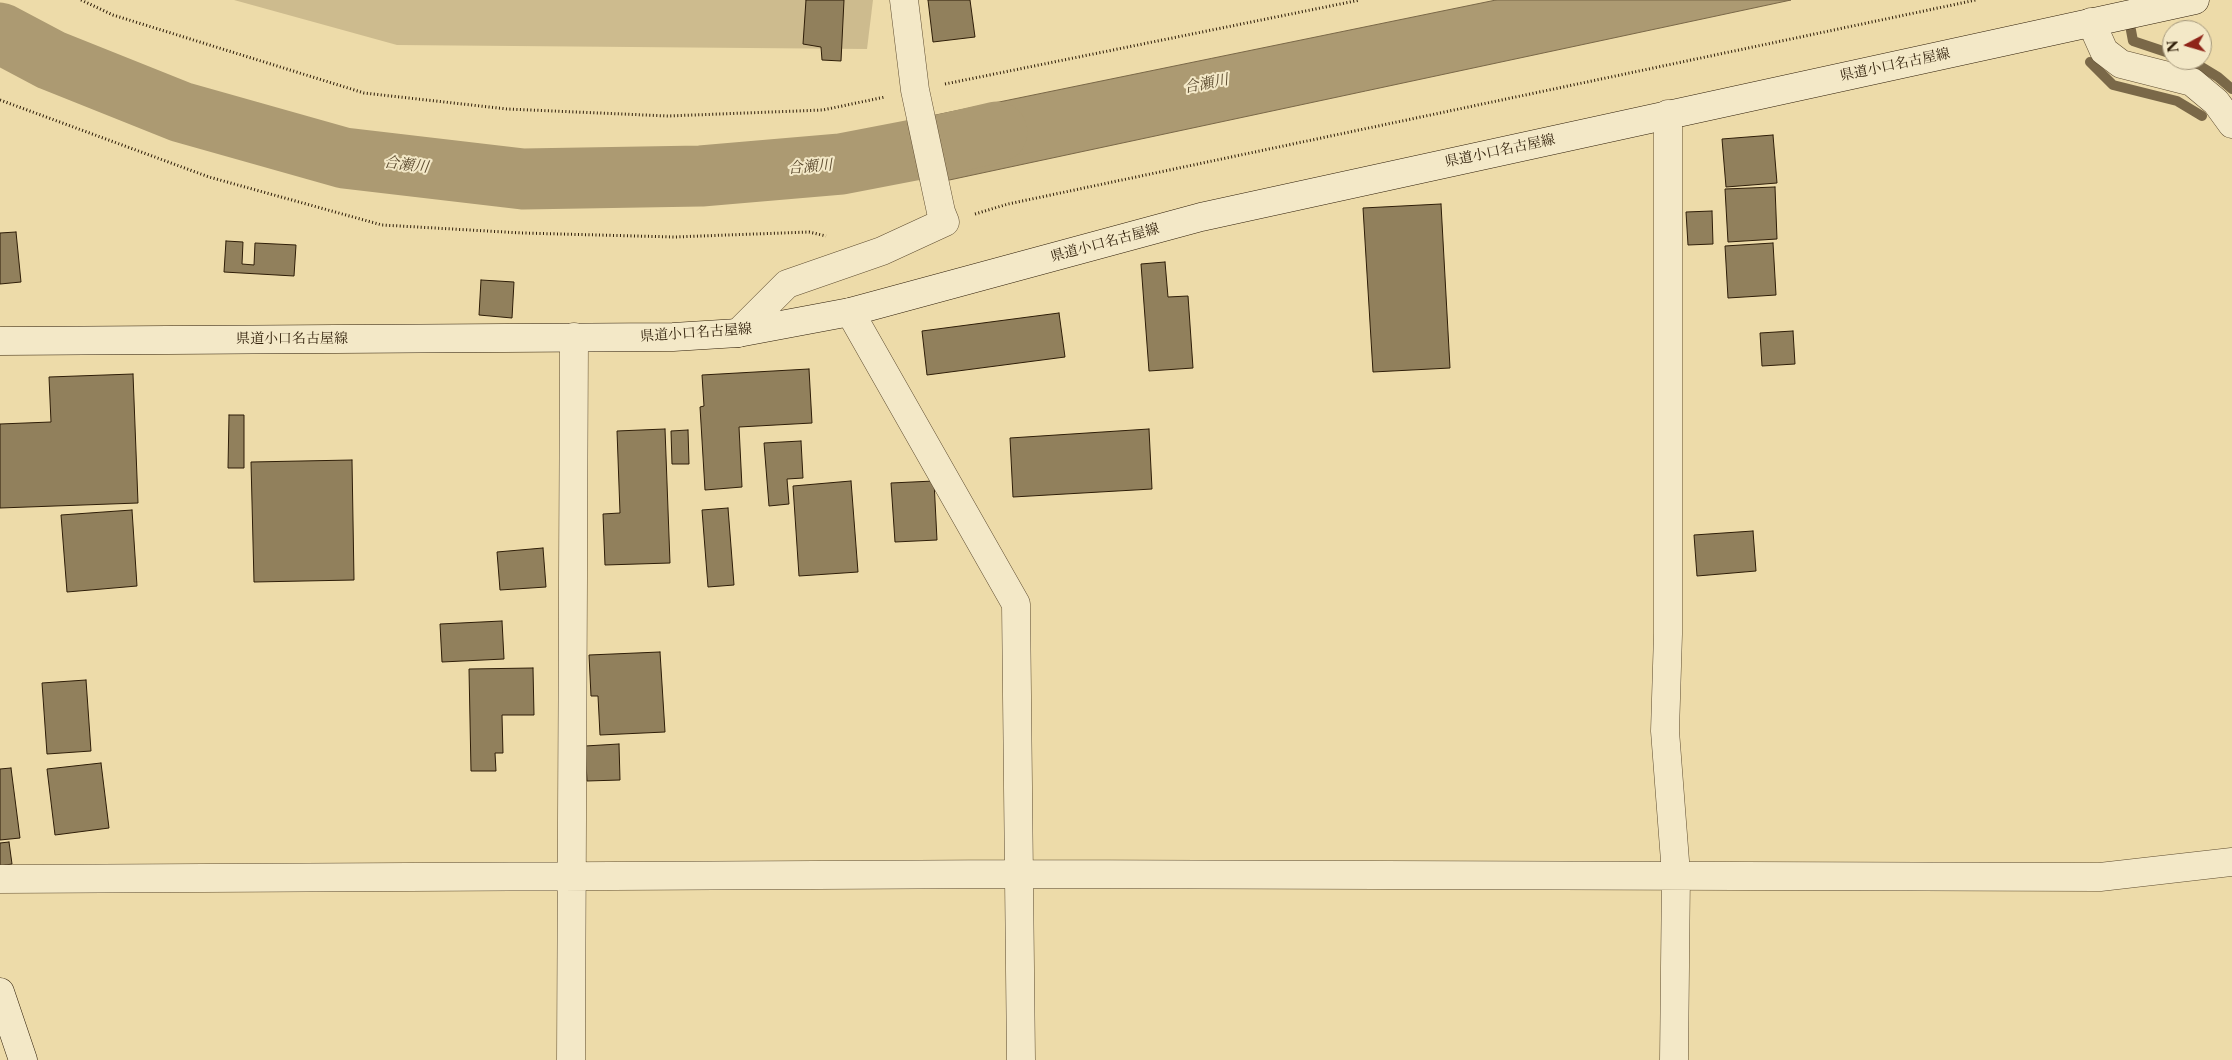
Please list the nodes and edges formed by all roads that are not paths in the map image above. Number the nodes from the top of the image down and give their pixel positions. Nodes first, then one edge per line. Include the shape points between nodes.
1 (904, 0) edge
2 (2195, 0) edge
3 (2091, 22) junction
4 (1668, 114) junction
5 (2232, 124) edge
6 (850, 312) junction
7 (738, 333) junction
8 (574, 337) junction
9 (0, 342) edge
10 (2232, 862) edge
11 (1020, 874) junction
12 (1676, 874) junction
13 (572, 876) junction
14 (0, 878) edge
15 (0, 992) edge
16 (23, 1060) edge
17 (572, 1060) edge
18 (1021, 1060) edge
19 (1674, 1060) edge

1 - 7 street via 915,90 943,217 882,251 786,284
2 - 3 street, 県道小口名古屋線
3 - 4 street, 県道小口名古屋線
3 - 5 street via 2104,51 2121,64 2192,82 2216,102
4 - 6 street, 県道小口名古屋線 via 1201,217
4 - 12 street via 1668,634 1665,731
6 - 7 street, 県道小口名古屋線
6 - 11 street via 1016,604
7 - 8 street, 県道小口名古屋線
8 - 9 street, 県道小口名古屋線
8 - 13 street
10 - 12 street via 2100,877
11 - 12 street
11 - 13 street
11 - 18 street
12 - 19 street
13 - 14 street
13 - 17 street
15 - 16 street

